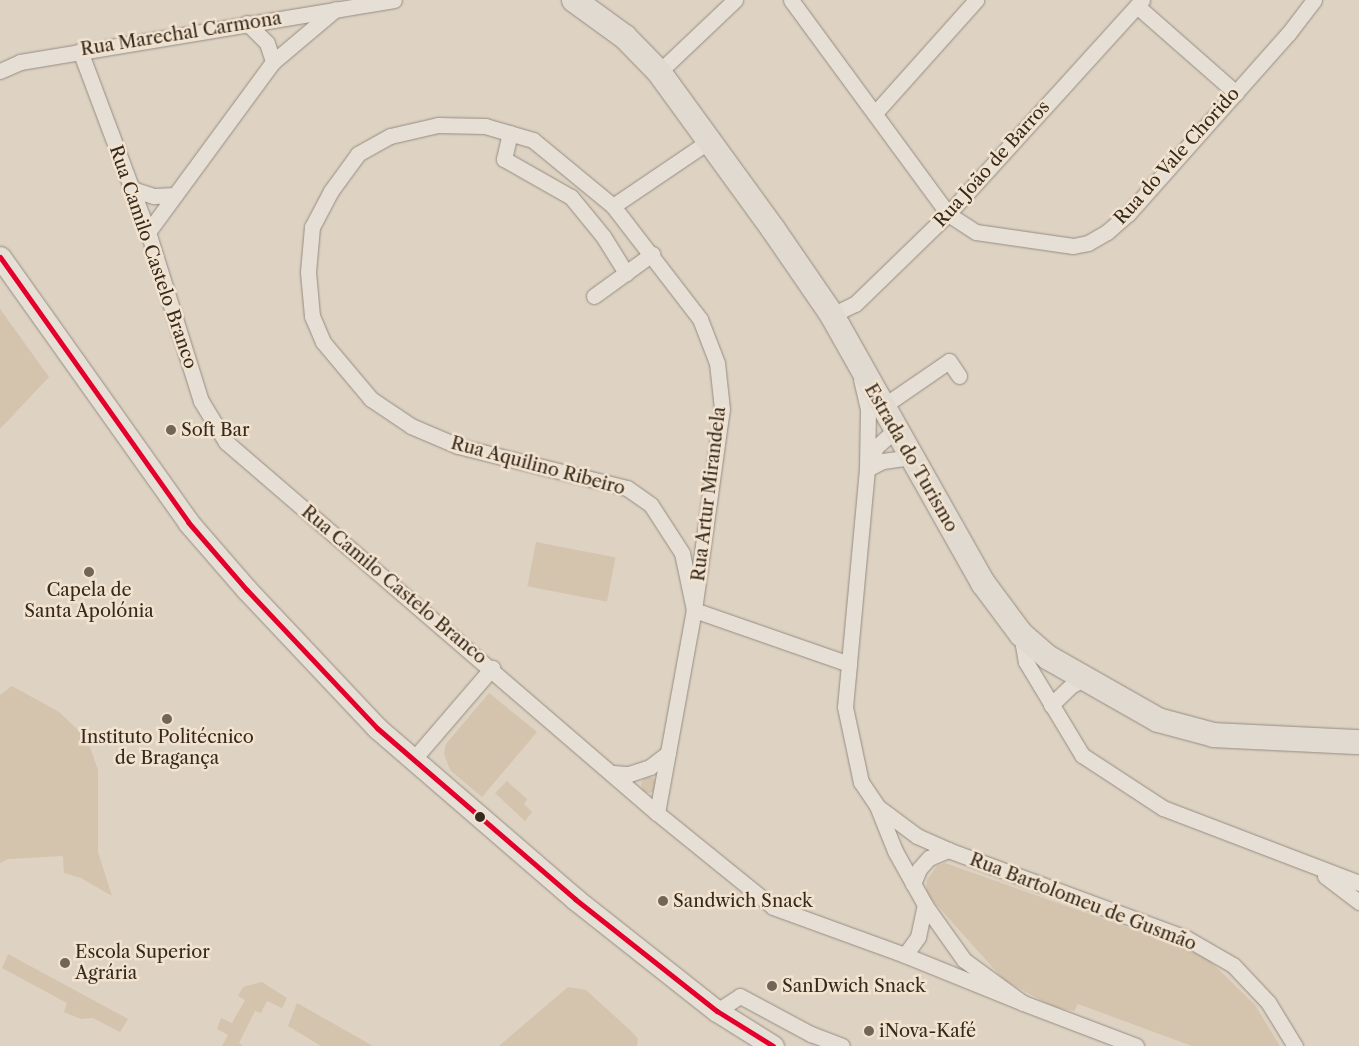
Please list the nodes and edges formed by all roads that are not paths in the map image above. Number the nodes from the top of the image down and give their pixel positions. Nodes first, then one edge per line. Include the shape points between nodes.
1 (394, 0) edge
2 (574, 0) edge
3 (735, 0) edge
4 (791, 0) edge
5 (976, 0) edge
6 (1314, 0) edge
7 (1139, 3) edge
8 (338, 8) junction
9 (247, 23) junction
10 (80, 51) junction
11 (273, 62) junction
12 (0, 71) edge
13 (659, 72) junction
14 (1236, 93) junction
15 (875, 113) junction
16 (510, 133) junction
17 (709, 141) junction
18 (132, 189) junction
19 (175, 196) junction
20 (612, 206) junction
21 (948, 214) junction
22 (148, 232) junction
23 (652, 254) junction
24 (0, 257) edge
25 (626, 273) junction
26 (594, 296) dead end
27 (832, 315) junction
28 (857, 363) junction
29 (959, 376) dead end
30 (882, 407) junction
31 (894, 430) junction
32 (911, 457) junction
33 (868, 469) junction
34 (694, 610) junction
35 (1021, 634) junction
36 (849, 664) junction
37 (492, 668) junction
38 (1084, 679) junction
39 (1052, 704) junction
40 (1359, 742) edge
41 (668, 753) junction
42 (412, 761) junction
43 (612, 774) junction
44 (877, 806) junction
45 (657, 812) junction
46 (948, 850) junction
47 (1316, 869) junction
48 (1359, 883) edge
49 (913, 884) junction
50 (1359, 902) edge
51 (925, 905) junction
52 (905, 955) junction
53 (1023, 1003) junction
54 (717, 1011) junction
55 (773, 1046) edge
56 (842, 1046) edge
57 (1136, 1046) edge
58 (1294, 1046) edge

1 - 8 street, Rua Marechal Carmona
2 - 13 main road, Estrada do Turismo via 625,37
3 - 13 street
4 - 15 street, Rua do Vale Chorido
5 - 15 street
6 - 14 street, Rua do Vale Chorido
7 - 14 street
7 - 21 street, Rua João de Barros
8 - 9 street, Rua Marechal Carmona
8 - 11 street
9 - 10 street, Rua Marechal Carmona
9 - 11 street via 267,43
10 - 12 street, Rua Marechal Carmona via 20,62
10 - 18 street, Rua Camilo Castelo Branco
11 - 19 street
13 - 17 main road, Estrada do Turismo
14 - 21 street, Rua do Vale Chorido via 1128,214 1088,243 1073,246 976,232
15 - 21 street, Rua do Vale Chorido
16 - 20 street, Rua Aquilino Ribeiro via 533,140
16 - 25 street via 504,158 571,197 603,236
16 - 34 street, Rua Aquilino Ribeiro via 485,126 438,125 390,136 358,154 331,191 312,227 308,272 312,316 323,342 338,364 371,399 411,426 498,458 627,488 651,505 682,553
17 - 20 street
17 - 27 main road, Estrada do Turismo
18 - 19 street via 154,196
18 - 22 street, Rua Camilo Castelo Branco
19 - 22 street
20 - 23 street, Rua Artur Mirandela
21 - 27 street, Rua João de Barros via 855,304
22 - 37 street, Rua Camilo Castelo Branco via 201,401 226,442
23 - 25 street
23 - 34 street, Rua Artur Mirandela via 700,319 717,363 721,400
24 - 42 street via 188,522 254,598
25 - 26 street
27 - 28 main road, Estrada do Turismo
28 - 30 main road, Estrada do Turismo
28 - 33 street via 868,410
29 - 30 street via 949,361
30 - 31 main road, Estrada do Turismo
31 - 32 main road, Estrada do Turismo
31 - 33 street, Rua Bartolomeu de Gusmão via 876,447
32 - 33 street via 883,461
32 - 35 main road, Estrada do Turismo via 983,583
33 - 36 street, Rua Bartolomeu de Gusmão
34 - 36 street
34 - 41 street, Rua Artur Mirandela
35 - 38 main road, Estrada do Turismo via 1049,658
35 - 39 street via 1026,662
36 - 44 street, Rua Bartolomeu de Gusmão via 845,707 854,756 861,782
37 - 42 street
37 - 43 street, Rua Camilo Castelo Branco
38 - 39 street via 1067,689
38 - 40 main road, Estrada do Turismo via 1158,720 1214,735
39 - 47 street via 1082,756 1163,808
41 - 43 street via 650,768 629,774
41 - 45 street, Rua Artur Mirandela
42 - 54 street via 575,899
43 - 45 street, Rua Camilo Castelo Branco
44 - 46 street, Rua Bartolomeu de Gusmão via 917,836
44 - 49 street, Rua Bartolomeu de Gusmão via 895,851
45 - 52 street, Rua Camilo Castelo Branco via 773,907
46 - 49 street, Rua Bartolomeu de Gusmão via 929,858 919,869
46 - 58 street, Rua Bartolomeu de Gusmão via 1186,938 1233,965 1268,1002
47 - 48 street
47 - 50 street
49 - 51 street, Rua Bartolomeu de Gusmão
51 - 52 street via 918,936
51 - 53 street, Rua Bartolomeu de Gusmão via 964,960
52 - 53 street, Rua Camilo Castelo Branco
53 - 57 street
54 - 55 street
54 - 56 street via 740,996 811,1034

